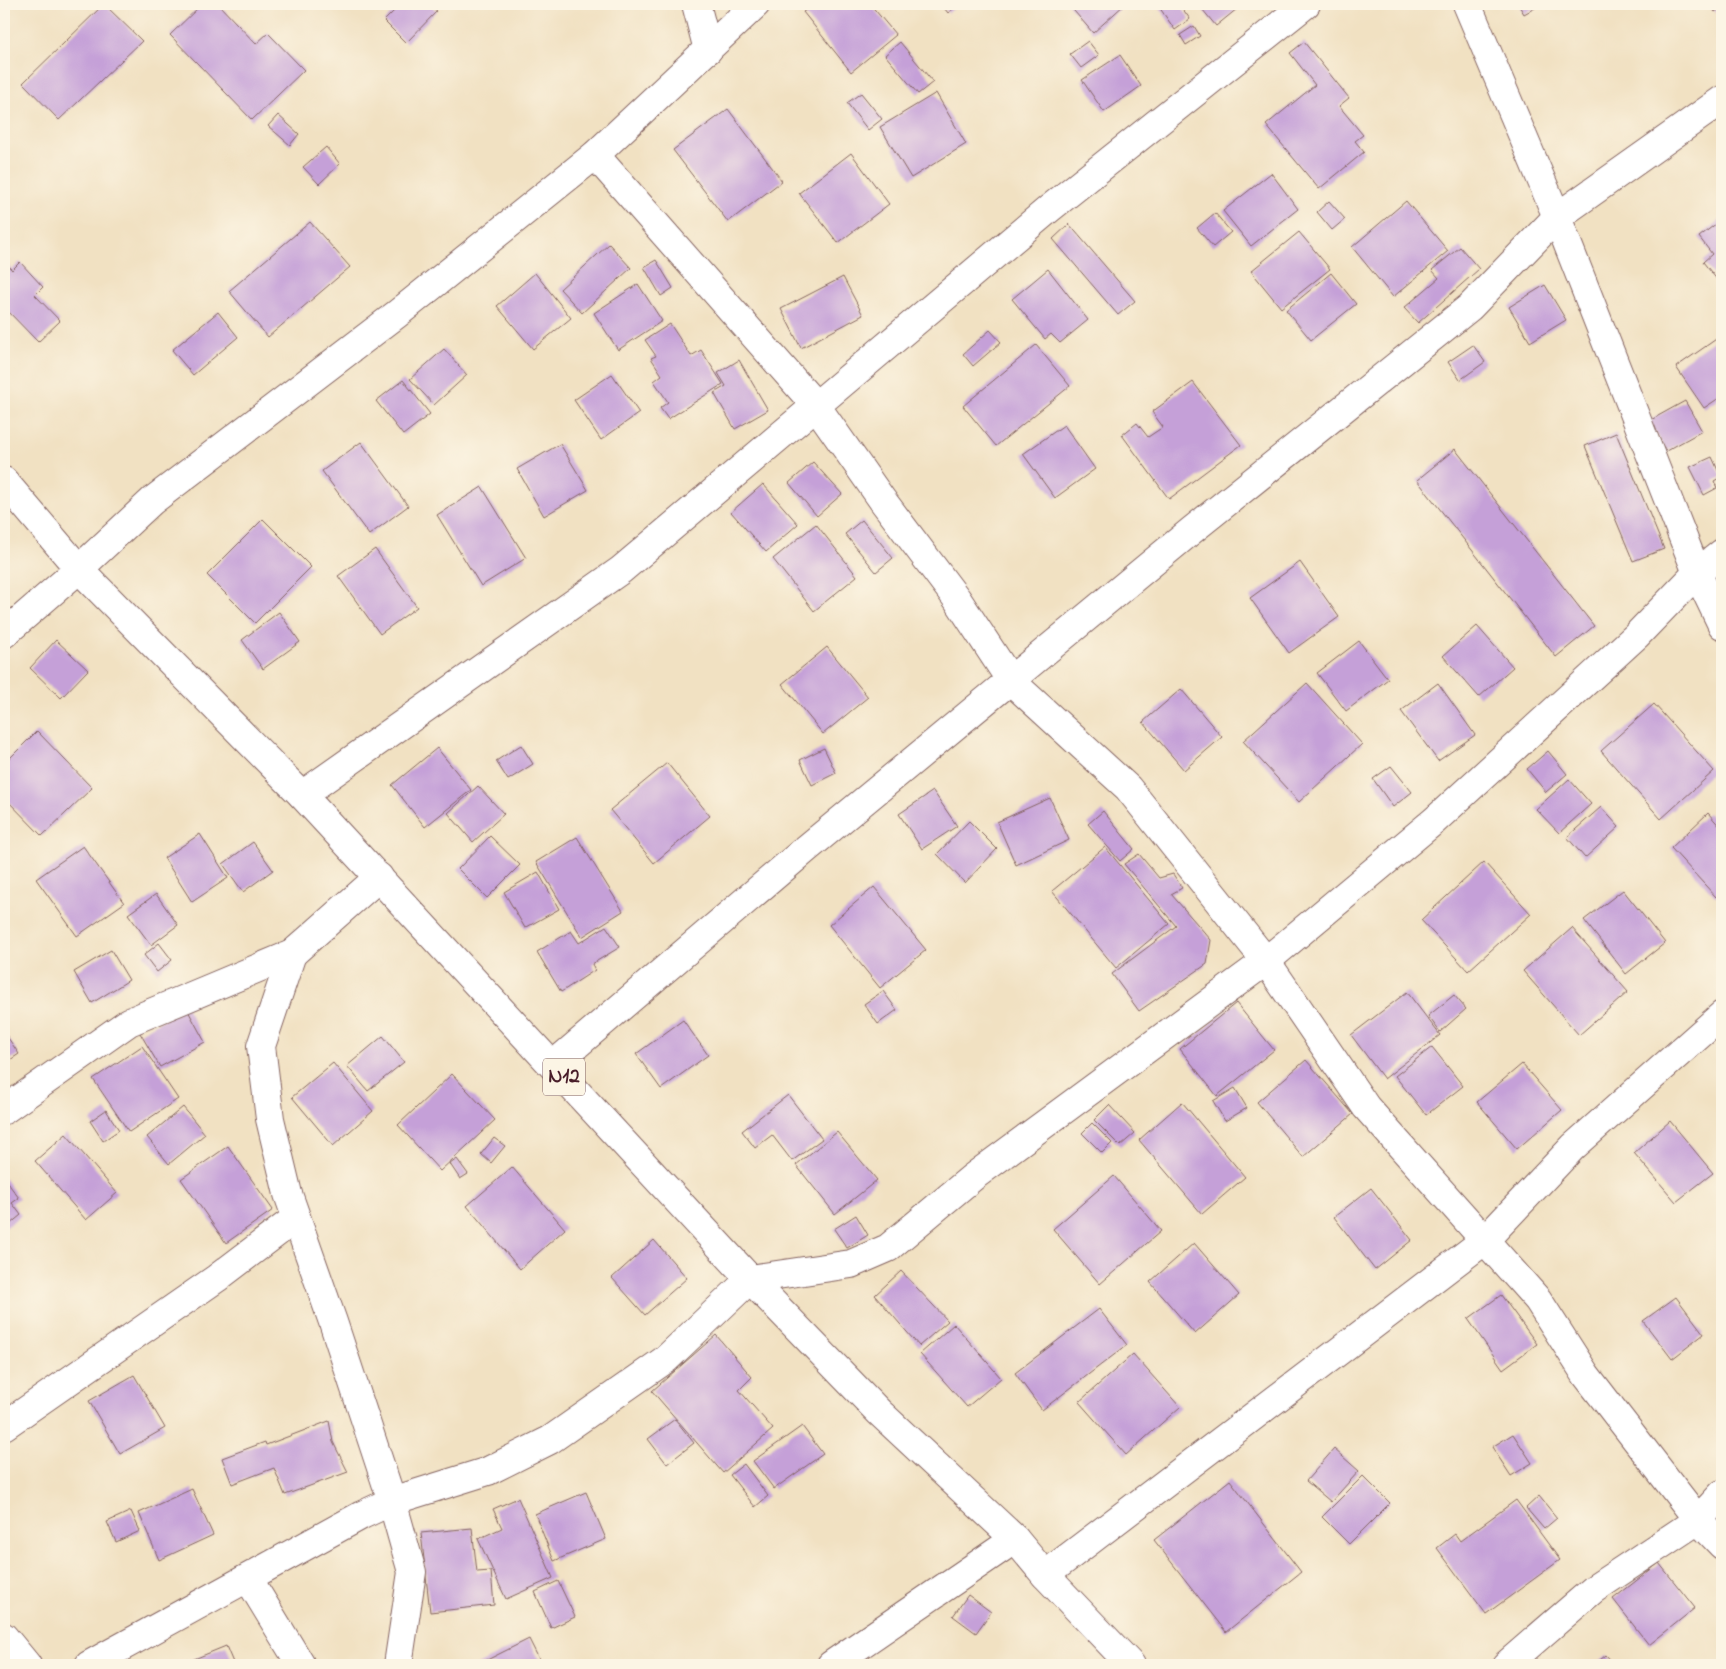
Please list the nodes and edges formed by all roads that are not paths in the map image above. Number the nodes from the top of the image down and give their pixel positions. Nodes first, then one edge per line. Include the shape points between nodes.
1 (696, 4) edge
2 (756, 4) edge
3 (1306, 4) edge
4 (1467, 4) edge
5 (708, 50) junction
6 (1722, 100) edge
7 (595, 155) junction
8 (1557, 217) junction
9 (817, 407) junction
10 (4, 481) edge
11 (1722, 553) edge
12 (79, 569) junction
13 (1696, 573) junction
14 (1722, 625) edge
15 (4, 634) edge
16 (1012, 681) junction
17 (302, 795) junction
18 (380, 877) junction
19 (292, 954) junction
20 (1266, 961) junction
21 (1722, 1015) edge
22 (553, 1065) junction
23 (4, 1110) edge
24 (296, 1218) junction
25 (1485, 1240) junction
26 (750, 1279) junction
27 (4, 1426) edge
28 (1722, 1494) edge
29 (392, 1501) junction
30 (1698, 1520) junction
31 (1014, 1539) junction
32 (1722, 1545) edge
33 (1045, 1575) junction
34 (248, 1578) junction
35 (4, 1638) edge
36 (27, 1665) edge
37 (89, 1665) edge
38 (301, 1665) edge
39 (398, 1665) edge
40 (831, 1665) edge
41 (1131, 1665) edge
42 (1506, 1665) edge

1 - 5 street
2 - 5 street
3 - 9 street via 1049,209
4 - 8 street
5 - 7 street
6 - 8 street
7 - 9 street
7 - 12 street via 397,314 152,501
8 - 13 street
8 - 16 street via 1470,307 1192,530
9 - 16 street via 957,599
9 - 17 street via 621,570
10 - 12 street, N12
11 - 13 street
12 - 15 street
12 - 17 street, N12
13 - 14 street
13 - 20 street via 1636,636 1434,821
16 - 20 street via 1128,788
16 - 22 street via 814,843
17 - 18 street, N12
18 - 19 street
18 - 22 street, N12
19 - 23 street via 130,1022
19 - 24 street via 261,1046 270,1119
20 - 25 street via 1366,1107
20 - 26 street via 973,1177 888,1248 851,1264
21 - 25 street via 1573,1147
22 - 26 street, N12
24 - 27 street via 217,1278
24 - 29 street
25 - 30 street via 1538,1300 1586,1375
25 - 33 street
26 - 29 street via 666,1359 550,1440 488,1471
26 - 31 street, N12 via 879,1412
28 - 30 street
29 - 34 street
29 - 39 street via 412,1572
30 - 32 street
30 - 42 street via 1594,1589
31 - 33 street, N12
31 - 40 street
33 - 41 street, N12
34 - 37 street
34 - 38 street
35 - 36 street

